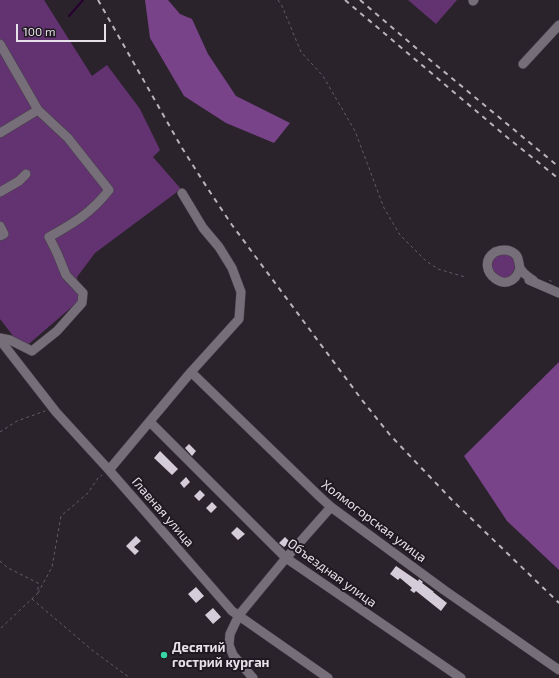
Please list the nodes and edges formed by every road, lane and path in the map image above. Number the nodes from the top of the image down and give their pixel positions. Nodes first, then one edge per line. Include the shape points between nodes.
1 (278, 0) edge
2 (559, 25) edge
3 (0, 44) edge
4 (523, 64) dead end
5 (38, 110) junction
6 (0, 133) edge
7 (26, 174) dead end
8 (0, 192) edge
9 (182, 193) dead end
10 (0, 226) edge
11 (0, 236) edge
12 (520, 268) junction
13 (464, 277) dead end
14 (512, 280) junction
15 (534, 281) junction
16 (559, 293) edge
17 (0, 339) edge
18 (191, 372) junction
19 (56, 412) junction
20 (150, 422) junction
21 (0, 432) edge
22 (109, 470) junction
23 (331, 507) junction
24 (286, 558) junction
25 (0, 561) edge
26 (38, 593) junction
27 (32, 599) junction
28 (239, 615) junction
29 (0, 629) edge
30 (559, 670) edge
31 (130, 678) edge
32 (253, 678) edge
33 (328, 678) edge
34 (461, 678) edge

1 - 13 path via 301,52 323,76 355,131 384,208 400,235 426,261 438,269
2 - 4 street
3 - 5 street
5 - 6 street
5 - 17 street via 68,138 109,190 79,220 49,237 66,275 83,293 82,303 57,331 32,351 10,340
7 - 8 street
9 - 18 street via 202,228 219,247 232,268 241,292 239,319
10 - 11 street via 4,234
12 - 14 street
12 - 14 street via 518,258 511,251 501,250 492,255 488,264 490,274 497,281
12 - 15 street
14 - 15 street via 524,278
15 - 16 street
17 - 19 street, Главная улица
18 - 20 street
18 - 23 street, Холмогорская улица
19 - 21 path via 45,411 17,421
19 - 22 street, Главная улица
20 - 22 street
20 - 24 street, Объездная улица
22 - 26 path via 61,516 52,567
22 - 28 street, Главная улица via 226,604
23 - 24 street
23 - 30 street, Холмогорская улица
24 - 28 street
24 - 34 street, Объездная улица
25 - 26 path via 8,568 38,583
26 - 27 path
27 - 29 path
27 - 31 path via 92,650
28 - 32 street via 230,634 229,645 233,655
28 - 33 street, Главная улица

